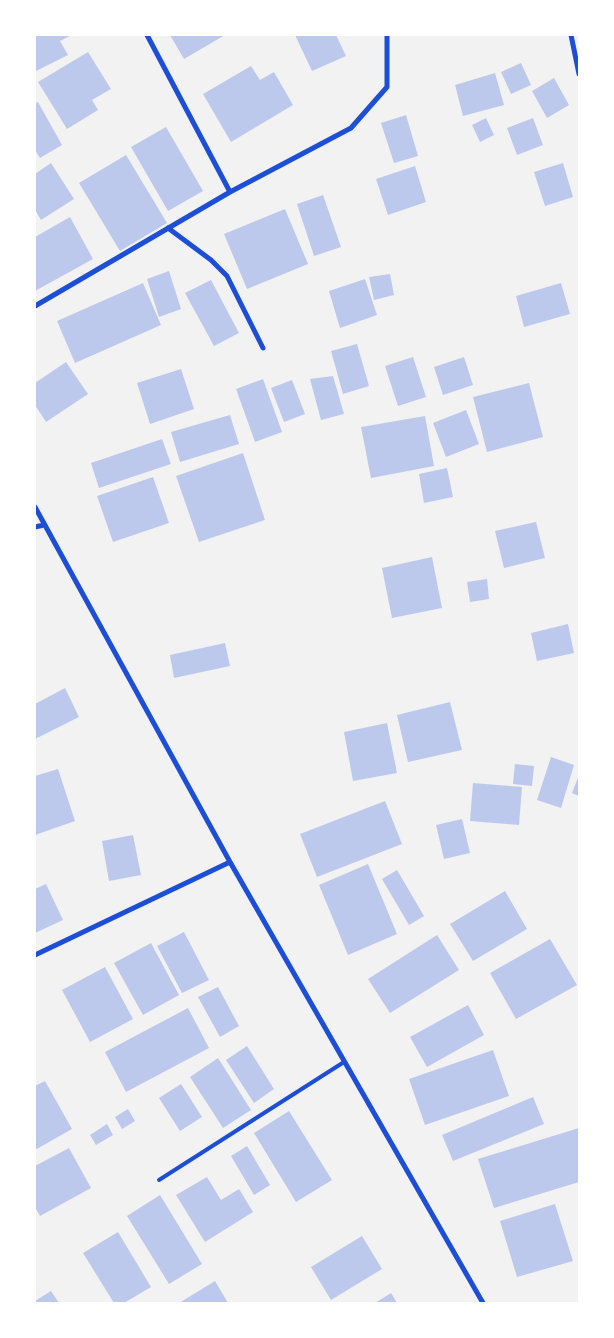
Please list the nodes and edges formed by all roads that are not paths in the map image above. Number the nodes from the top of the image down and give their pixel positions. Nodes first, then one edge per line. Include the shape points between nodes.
1 (147, 35) edge
2 (387, 35) edge
3 (572, 35) edge
4 (579, 74) edge
5 (230, 192) junction
6 (168, 228) junction
7 (35, 306) edge
8 (264, 348) dead end
9 (35, 508) edge
10 (44, 525) junction
11 (35, 527) edge
12 (230, 862) junction
13 (35, 955) edge
14 (344, 1062) junction
15 (159, 1180) dead end
16 (483, 1303) edge

1 - 5 street
2 - 5 street via 387,87 350,128
3 - 4 street
5 - 6 street
6 - 7 street
6 - 8 street via 227,276
9 - 10 street
10 - 11 street
10 - 12 street
12 - 13 street
12 - 14 street
14 - 15 lane
14 - 16 street

